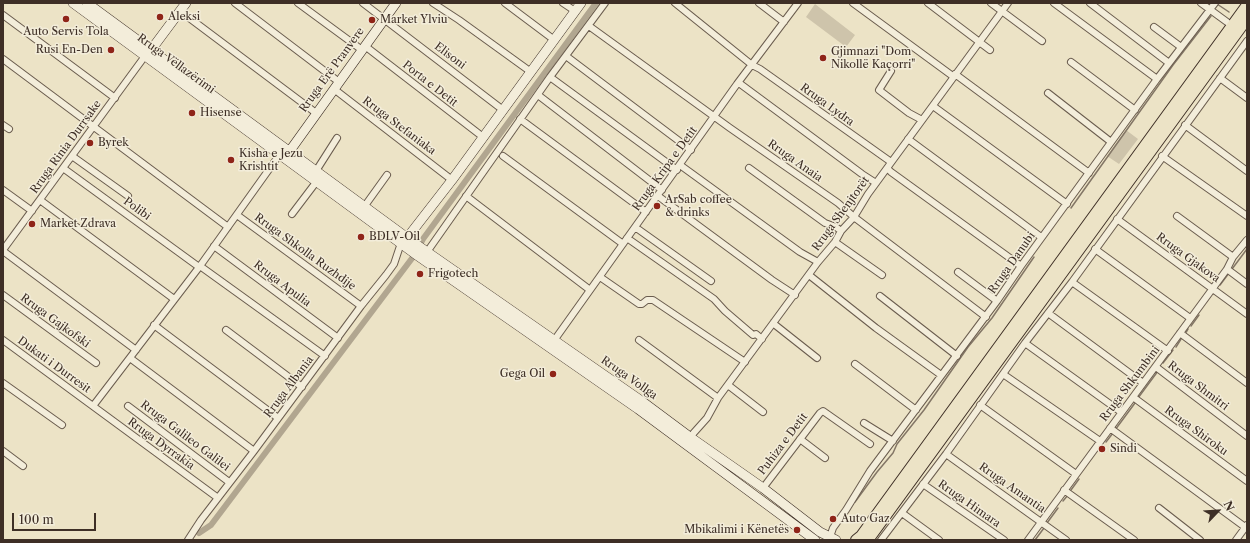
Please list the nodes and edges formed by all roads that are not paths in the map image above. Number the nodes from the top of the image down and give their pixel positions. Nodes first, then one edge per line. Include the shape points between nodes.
1 (73, 3) edge
2 (87, 3) edge
3 (235, 3) edge
4 (298, 3) edge
5 (363, 3) edge
6 (396, 3) edge
7 (433, 3) edge
8 (505, 3) edge
9 (563, 3) edge
10 (581, 3) edge
11 (605, 3) edge
12 (675, 3) edge
13 (759, 3) edge
14 (798, 3) edge
15 (853, 3) edge
16 (928, 3) edge
17 (991, 3) edge
18 (1008, 3) edge
19 (1054, 3) edge
20 (1090, 3) edge
21 (1200, 3) edge
22 (184, 5) edge
23 (1247, 5) edge
24 (1212, 6) edge
25 (1002, 11) junction
26 (575, 12) junction
27 (3, 15) edge
28 (384, 18) junction
29 (1247, 19) edge
30 (784, 22) junction
31 (1227, 22) dead end
32 (589, 26) junction
33 (1154, 27) dead end
34 (1246, 38) edge
35 (554, 39) junction
36 (1042, 41) dead end
37 (979, 42) junction
38 (1181, 47) junction
39 (363, 48) junction
40 (990, 50) dead end
41 (148, 53) junction
42 (566, 56) junction
43 (3, 59) edge
44 (1071, 62) dead end
45 (1169, 63) junction
46 (752, 65) junction
47 (890, 71) dead end
48 (531, 72) junction
49 (955, 76) junction
50 (550, 77) junction
51 (1220, 78) junction
52 (1156, 79) junction
53 (739, 83) junction
54 (336, 85) junction
55 (1048, 93) dead end
56 (538, 95) junction
57 (115, 98) junction
58 (1247, 98) edge
59 (933, 106) junction
60 (503, 110) junction
61 (1135, 110) junction
62 (316, 114) junction
63 (715, 117) junction
64 (520, 120) junction
65 (922, 120) junction
66 (3, 125) edge
67 (1185, 126) junction
68 (94, 127) junction
69 (9, 129) dead end
70 (483, 137) junction
71 (337, 138) dead end
72 (908, 139) junction
73 (1111, 142) junction
74 (691, 150) junction
75 (285, 153) junction
76 (72, 156) junction
77 (503, 156) dead end
78 (1162, 156) junction
79 (891, 162) junction
80 (679, 167) junction
81 (63, 168) junction
82 (749, 168) dead end
83 (887, 168) junction
84 (316, 171) junction
85 (1247, 171) edge
86 (1089, 173) junction
87 (387, 175) dead end
88 (452, 180) junction
89 (317, 182) junction
90 (876, 183) junction
91 (3, 190) edge
92 (662, 190) junction
93 (128, 196) dead end
94 (466, 196) junction
95 (658, 196) junction
96 (40, 200) junction
97 (1067, 204) junction
98 (364, 207) junction
99 (32, 211) junction
100 (646, 212) junction
101 (292, 214) dead end
102 (237, 215) junction
103 (1177, 216) dead end
104 (1247, 216) edge
105 (854, 217) junction
106 (1117, 219) junction
107 (228, 227) junction
108 (635, 227) junction
109 (841, 231) junction
110 (1041, 237) junction
111 (628, 238) junction
112 (406, 242) junction
113 (835, 242) junction
114 (1247, 242) edge
115 (623, 244) junction
116 (214, 246) junction
117 (1094, 249) junction
118 (3, 250) edge
119 (423, 253) junction
120 (1233, 257) junction
121 (818, 262) junction
122 (200, 266) junction
123 (1021, 266) junction
124 (1227, 269) junction
125 (958, 272) dead end
126 (809, 275) junction
127 (882, 275) dead end
128 (600, 277) junction
129 (711, 281) dead end
130 (1072, 282) junction
131 (1247, 284) edge
132 (1213, 288) junction
133 (590, 290) junction
134 (3, 295) edge
135 (795, 295) junction
136 (880, 296) dead end
137 (174, 300) junction
138 (997, 301) junction
139 (361, 306) junction
140 (1048, 313) junction
141 (1247, 314) edge
142 (986, 317) junction
143 (1190, 318) junction
144 (774, 322) junction
145 (154, 325) junction
146 (226, 330) dead end
147 (1180, 333) junction
148 (338, 338) junction
149 (762, 339) junction
150 (3, 340) edge
151 (639, 340) dead end
152 (1025, 343) junction
153 (552, 344) junction
154 (136, 350) junction
155 (1168, 351) junction
156 (325, 356) junction
157 (957, 356) junction
158 (130, 358) junction
159 (817, 358) dead end
160 (745, 362) junction
161 (96, 363) dead end
162 (855, 364) dead end
163 (1156, 366) junction
164 (1003, 374) junction
165 (941, 375) junction
166 (3, 383) edge
167 (1143, 383) junction
168 (1247, 383) edge
169 (728, 385) junction
170 (302, 387) junction
171 (1133, 397) junction
172 (718, 398) junction
173 (980, 405) junction
174 (93, 406) junction
175 (128, 406) dead end
176 (916, 410) junction
177 (763, 412) dead end
178 (1121, 412) junction
179 (278, 418) junction
180 (864, 422) dead end
181 (62, 425) dead end
182 (1110, 428) junction
183 (1247, 436) edge
184 (690, 437) junction
185 (800, 439) junction
186 (893, 441) junction
187 (1100, 441) junction
188 (870, 444) dead end
189 (3, 451) edge
190 (254, 451) junction
191 (946, 454) junction
192 (825, 458) dead end
193 (23, 466) dead end
194 (1076, 474) junction
195 (1247, 481) edge
196 (229, 482) junction
197 (923, 484) junction
198 (763, 488) junction
199 (1064, 490) junction
200 (218, 498) junction
201 (1159, 508) dead end
202 (902, 513) junction
203 (1042, 522) junction
204 (1246, 526) edge
205 (833, 539) edge
206 (188, 540) edge
207 (816, 540) edge
208 (856, 540) edge
209 (868, 540) edge
210 (881, 540) edge
211 (939, 540) edge
212 (1004, 540) edge
213 (1028, 540) edge
214 (1066, 540) edge
215 (1134, 540) edge
216 (1200, 540) edge
217 (1236, 540) edge

1 - 41 main road, Rruga Vëllazërimi
2 - 41 main road, Rruga Vëllazërimi
3 - 54 street, Rruga Stefaniaka
4 - 39 street, Porta e Detit
5 - 28 street, Elisoni
6 - 28 main road, Rruga Erë Pranvere
7 - 48 street
8 - 35 street
9 - 26 street
10 - 26 main road
11 - 32 street
12 - 46 street, Rruga Lydra
13 - 30 street
14 - 30 street, Rruga Kripa e Detit
15 - 49 street
16 - 37 street
17 - 25 street
18 - 25 street, Rruga Shenjtorët
19 - 52 street
20 - 45 street
21 - 24 street
22 - 41 main road
22 - 62 street
23 - 208 main road via 862,536
24 - 31 street
24 - 38 street, Rruga Danubi
25 - 36 street
25 - 37 street, Rruga Shenjtorët
26 - 35 main road
27 - 57 street
28 - 39 main road, Rruga Erë Pranvere
28 - 60 street, Elisoni
29 - 209 main road
30 - 46 street, Rruga Kripa e Detit
32 - 42 street
32 - 63 street, Rruga Anaia
33 - 38 street
34 - 51 street
35 - 48 main road
37 - 40 street
37 - 49 street, Rruga Shenjtorët
38 - 45 street, Rruga Danubi
39 - 54 main road, Rruga Erë Pranvere
39 - 70 street, Porta e Detit
41 - 57 street, Rruga Rinia Durrsake
41 - 75 main road, Rruga Vëllazërimi
42 - 50 street
42 - 74 street
43 - 68 street
44 - 61 street
45 - 52 street, Rruga Danubi
46 - 53 street, Rruga Kripa e Detit
46 - 79 street, Rruga Lydra
47 - 65 street via 879,90 908,113
48 - 60 main road
49 - 59 street, Rruga Shenjtorët
49 - 86 street
50 - 56 street
50 - 80 street
51 - 58 street
51 - 67 street
52 - 61 street, Rruga Danubi
53 - 63 street, Rruga Kripa e Detit
53 - 90 street
54 - 62 main road, Rruga Erë Pranvere
54 - 88 street, Rruga Stefaniaka
55 - 73 street
56 - 64 street
56 - 92 street
57 - 68 street, Rruga Rinia Durrsake
59 - 65 street, Rruga Shenjtorët
59 - 97 street
60 - 70 main road
61 - 73 street, Rruga Danubi
62 - 75 main road, Rruga Erë Pranvere
63 - 74 street, Rruga Kripa e Detit
63 - 105 street, Rruga Anaia via 838,203
64 - 94 street
64 - 100 street
65 - 72 street, Rruga Shenjtorët
66 - 69 street
67 - 78 street
67 - 85 street
68 - 76 street, Rruga Rinia Durrsake
68 - 107 street
70 - 88 main road
71 - 84 street
72 - 79 street, Rruga Shenjtorët
72 - 110 street
73 - 86 street, Rruga Danubi
74 - 80 street, Rruga Kripa e Detit
75 - 84 main road, Rruga Vëllazërimi
75 - 89 main road, Rruga Vëllazërimi
75 - 102 street
76 - 81 street, Rruga Rinia Durrsake
76 - 93 street
77 - 115 street
78 - 104 street
78 - 106 street
79 - 83 street, Rruga Shenjtorët
80 - 92 street, Rruga Kripa e Detit
80 - 121 street
81 - 96 street, Rruga Rinia Durrsake
81 - 122 street, Polibi
82 - 109 street via 825,223
83 - 90 street, Rruga Shenjtorët
83 - 123 street
84 - 98 main road, Rruga Vëllazërimi
86 - 97 street, Rruga Danubi
87 - 98 street
88 - 112 main road
89 - 101 street
89 - 112 main road, Rruga Vëllazërimi
90 - 105 street, Rruga Shenjtorët
91 - 99 street
92 - 95 street, Rruga Kripa e Detit
94 - 119 street
94 - 133 street
95 - 100 street, Rruga Kripa e Detit
95 - 135 street
96 - 99 street, Rruga Rinia Durrsake
96 - 137 street
97 - 110 street, Rruga Danubi
98 - 112 main road, Rruga Vëllazërimi
99 - 118 street, Rruga Rinia Durrsake
100 - 108 street, Rruga Kripa e Detit
102 - 107 street
102 - 139 street, Rruga Shkolla Ruzhdije
103 - 120 street
105 - 109 street, Rruga Shenjtorët
105 - 142 street, Rruga Anaia
106 - 117 street
106 - 132 street, Rruga Gjakova
107 - 116 street
108 - 111 street, Rruga Kripa e Detit
108 - 129 street
109 - 113 street, Rruga Shenjtorët
110 - 123 street, Rruga Danubi
111 - 115 street, Rruga Kripa e Detit
111 - 149 street via 714,299 747,330
112 - 119 main road, Rruga Vollga
112 - 139 street, Rruga Albania via 386,276
113 - 121 street, Rruga Shenjtorët
113 - 127 street
114 - 120 street, Rruga Shkumbini
115 - 128 street, Rruga Kripa e Detit
116 - 122 street
116 - 148 street, Rruga Apulia
117 - 130 street
117 - 143 street
118 - 154 street
119 - 153 main road, Rruga Vollga
120 - 124 street, Rruga Shkumbini
121 - 126 street, Rruga Shenjtorët
122 - 137 street
122 - 156 street, Polibi
123 - 138 street, Rruga Danubi
124 - 131 street
124 - 132 street, Rruga Shkumbini
125 - 138 street
126 - 135 street, Rruga Shenjtorët
126 - 165 street
128 - 133 street, Rruga Kripa e Detit
128 - 160 street via 639,304 653,300
130 - 140 street
130 - 155 street
132 - 141 street, Rruga Gjakova
132 - 143 street, Rruga Shkumbini
133 - 153 street, Rruga Kripa e Detit
134 - 161 street, Rruga Gajkofski
135 - 144 street, Rruga Shenjtorët
136 - 157 street
137 - 145 street
138 - 142 street, Rruga Danubi
139 - 148 street, Rruga Albania
140 - 152 street
140 - 167 street
142 - 157 street, Rruga Danubi
143 - 147 street, Rruga Shkumbini
144 - 149 street, Rruga Shenjtorët
144 - 159 street
145 - 154 street
145 - 179 street
146 - 170 street
147 - 155 street, Rruga Shkumbini
147 - 168 street
148 - 156 street, Rruga Albania
149 - 160 street, Rruga Shenjtorët
150 - 174 street, Dukati i Durresit
151 - 172 street
152 - 164 street
152 - 178 street
153 - 184 main road, Rruga Vollga via 643,402
153 - 207 main road, Rruga Vollga
154 - 158 street
155 - 163 street, Rruga Shkumbini
156 - 170 street, Rruga Albania
157 - 165 street, Rruga Danubi
158 - 174 street
158 - 190 street
160 - 169 street, Rruga Shenjtorët
162 - 176 street
163 - 167 street, Rruga Shkumbini
163 - 183 street, Rruga Shmitri
164 - 173 street
164 - 187 street
165 - 176 street, Rruga Danubi
166 - 181 street
167 - 171 street, Rruga Shkumbini
169 - 172 street, Rruga Shenjtorët
169 - 177 street
170 - 179 street, Rruga Albania
171 - 178 street, Rruga Shkumbini
171 - 195 street, Rruga Shiroku
172 - 184 street, Rruga Shenjtorët via 707,418
173 - 191 street
173 - 194 street
174 - 200 street, Rruga Dyrrakia
175 - 196 street, Rruga Galileo Galilei
176 - 186 street, Rruga Danubi
178 - 182 street, Rruga Shkumbini
179 - 190 street, Rruga Albania
180 - 186 street
182 - 187 street, Rruga Shkumbini
182 - 204 street
184 - 198 main road, Rruga Vollga
185 - 188 street, Puhiza e Detit via 823,411
185 - 192 street
185 - 198 street, Puhiza e Detit
186 - 205 street, Rruga Danubi via 833,528
187 - 194 street, Rruga Shkumbini
189 - 193 street
190 - 196 street, Rruga Albania
191 - 197 street
191 - 203 street, Rruga Amantia
194 - 199 street, Rruga Shkumbini
196 - 200 street, Rruga Albania
197 - 202 street
197 - 212 street, Rruga Himara
198 - 205 main road, Rruga Vollga
199 - 203 street, Rruga Shkumbini
199 - 215 street
200 - 206 street, Rruga Albania
201 - 216 street
202 - 210 street
202 - 211 street
203 - 213 street, Rruga Shkumbini
203 - 214 street, Rruga Amantia
204 - 217 street

